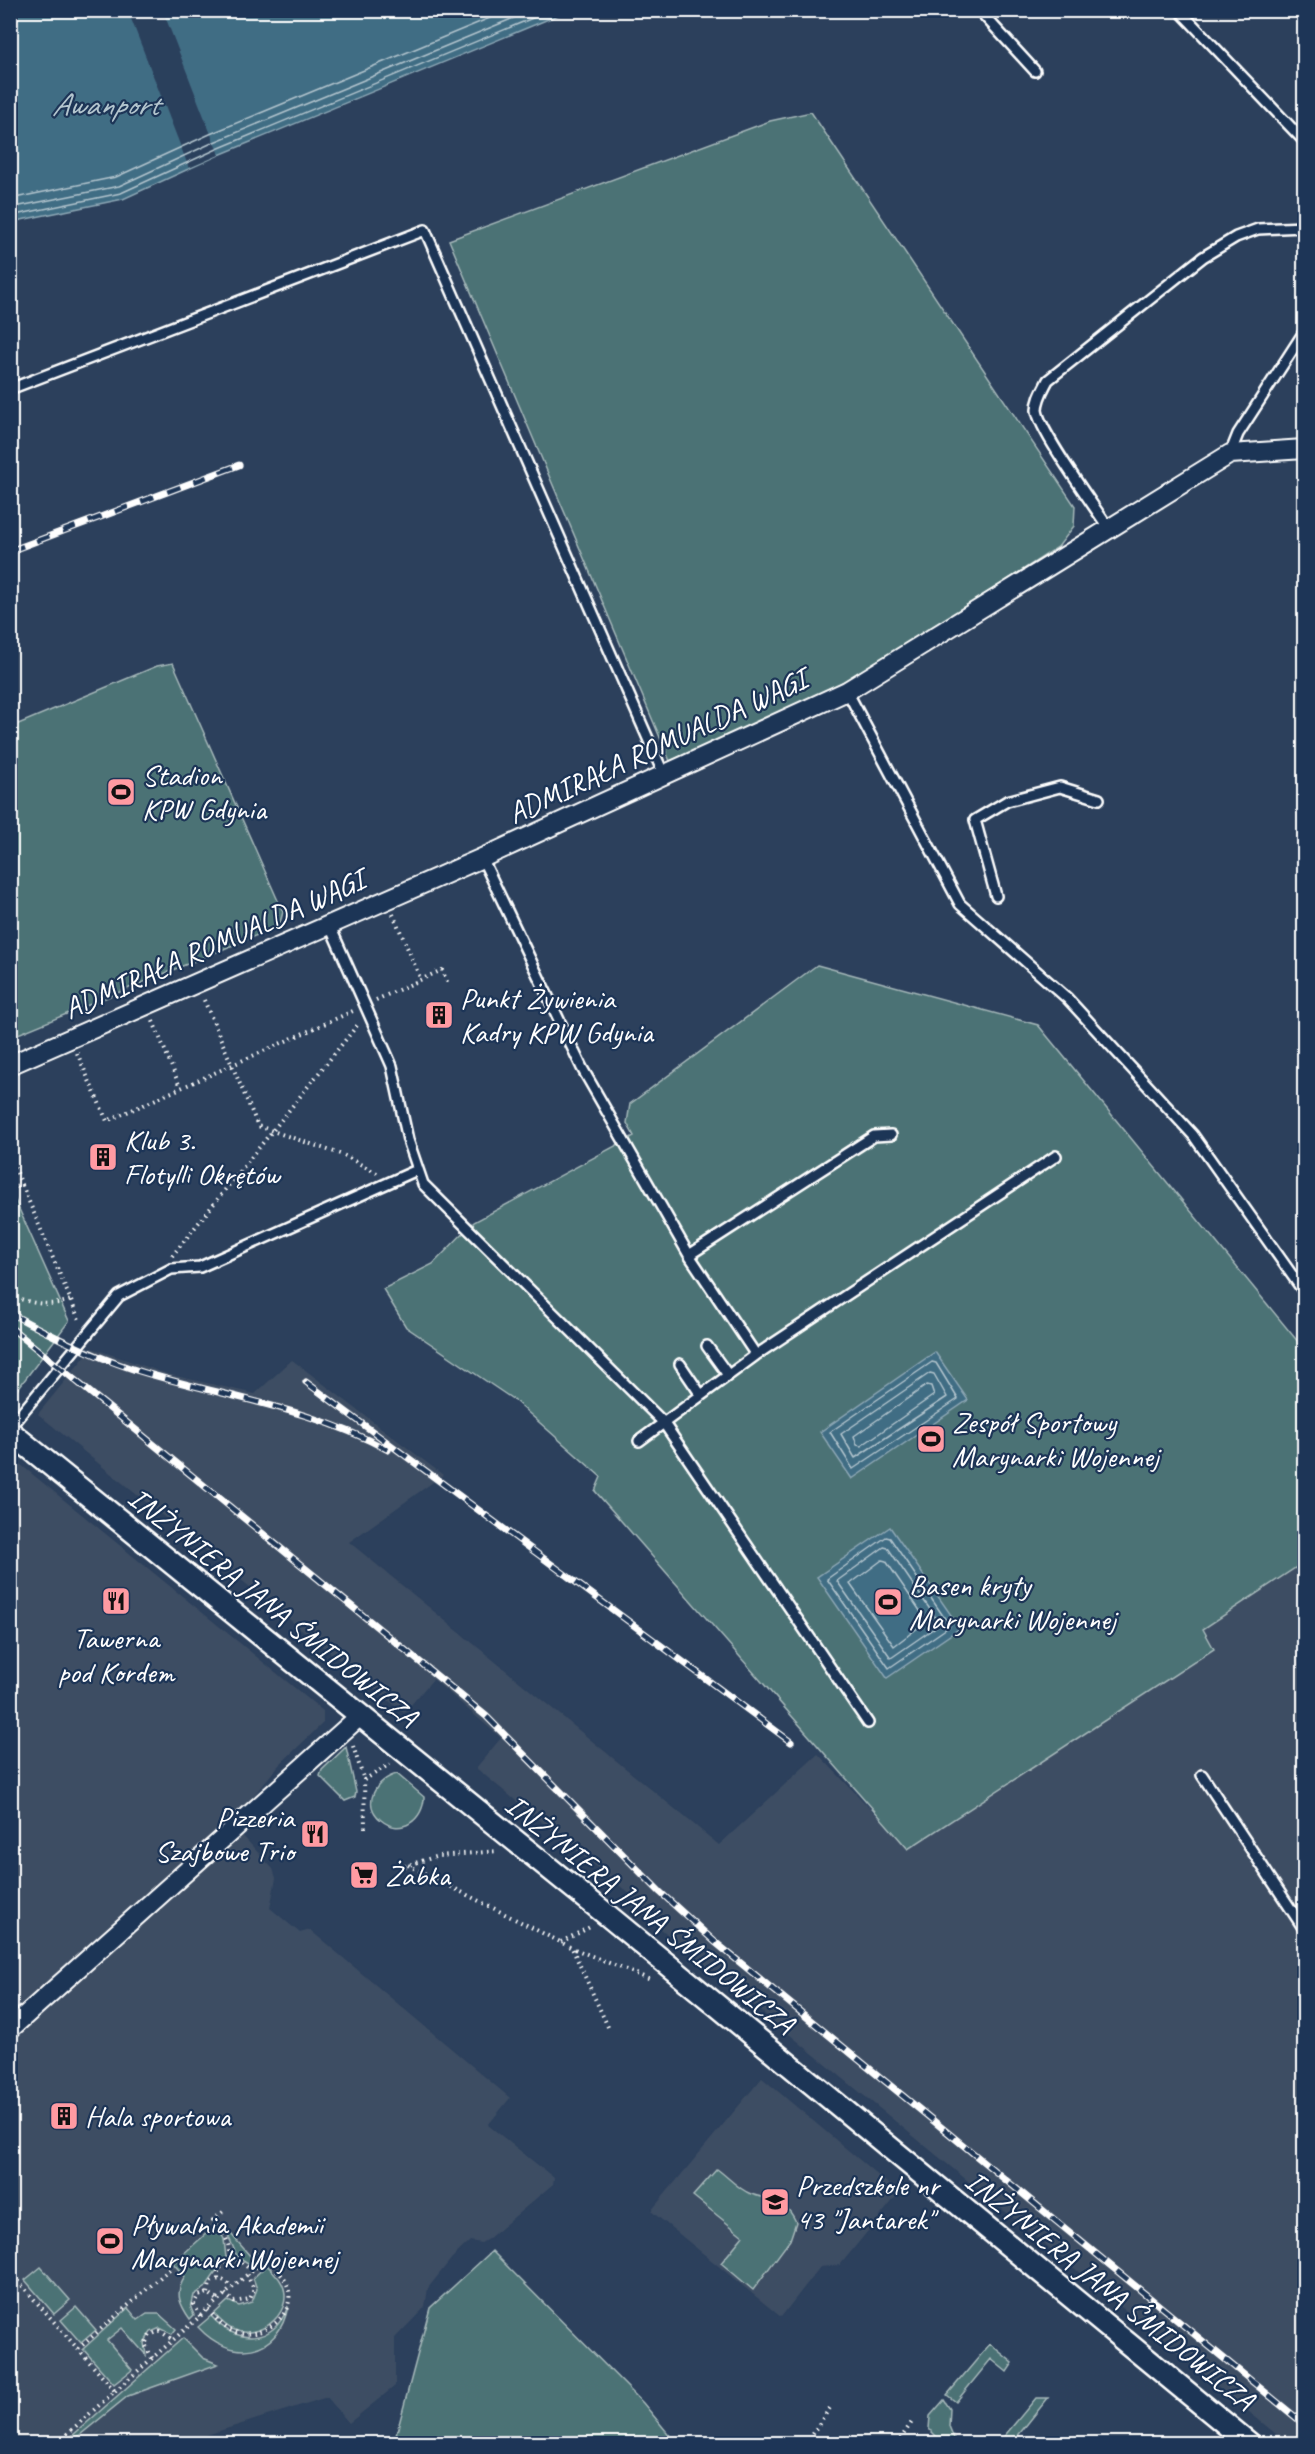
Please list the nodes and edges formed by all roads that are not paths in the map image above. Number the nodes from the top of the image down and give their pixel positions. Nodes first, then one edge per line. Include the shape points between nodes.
1 (979, 10) edge
2 (1179, 10) edge
3 (1035, 71) dead end
4 (1305, 141) edge
5 (1305, 227) edge
6 (1305, 332) edge
7 (10, 388) edge
8 (1305, 449) edge
9 (1230, 454) junction
10 (1109, 529) junction
11 (847, 691) junction
12 (664, 775) junction
13 (1099, 799) dead end
14 (482, 858) junction
15 (996, 896) dead end
16 (329, 924) junction
17 (10, 1065) edge
18 (891, 1135) dead end
19 (1056, 1156) dead end
20 (417, 1170) junction
21 (689, 1255) junction
22 (1305, 1292) edge
23 (707, 1346) dead end
24 (756, 1355) junction
25 (680, 1364) dead end
26 (728, 1376) junction
27 (701, 1395) junction
28 (663, 1422) junction
29 (10, 1427) edge
30 (10, 1432) edge
31 (639, 1441) dead end
32 (353, 1722) junction
33 (868, 1723) dead end
34 (1202, 1775) dead end
35 (1305, 1929) edge
36 (10, 2030) edge
37 (1250, 2444) edge

1 - 3 lane
2 - 4 lane
5 - 10 lane via 1258,229 1236,237 1203,257 1048,380 1037,412 1051,441
6 - 9 lane via 1238,434
7 - 12 lane via 425,230
8 - 9 street, ADMIRAŁA ROMUALDA WAGI
9 - 10 street, ADMIRAŁA ROMUALDA WAGI
10 - 11 street, ADMIRAŁA ROMUALDA WAGI
11 - 12 street, ADMIRAŁA ROMUALDA WAGI
11 - 22 lane via 960,904 1067,998 1193,1135
12 - 14 street, ADMIRAŁA ROMUALDA WAGI
13 - 15 lane via 1060,787 1007,801 975,820
14 - 16 street, ADMIRAŁA ROMUALDA WAGI
14 - 21 lane via 582,1068
16 - 17 street, ADMIRAŁA ROMUALDA WAGI
16 - 20 lane via 392,1066
18 - 21 lane via 874,1136
19 - 24 lane
20 - 28 lane via 435,1198
20 - 29 lane via 200,1267 171,1269 119,1296
21 - 24 lane
23 - 26 lane
24 - 26 lane
25 - 27 lane
26 - 27 lane
27 - 28 lane
28 - 31 lane
28 - 33 lane
30 - 32 street, INŻYNIERA JANA ŚMIDOWICZA
32 - 36 street
32 - 37 street, INŻYNIERA JANA ŚMIDOWICZA
34 - 35 lane

